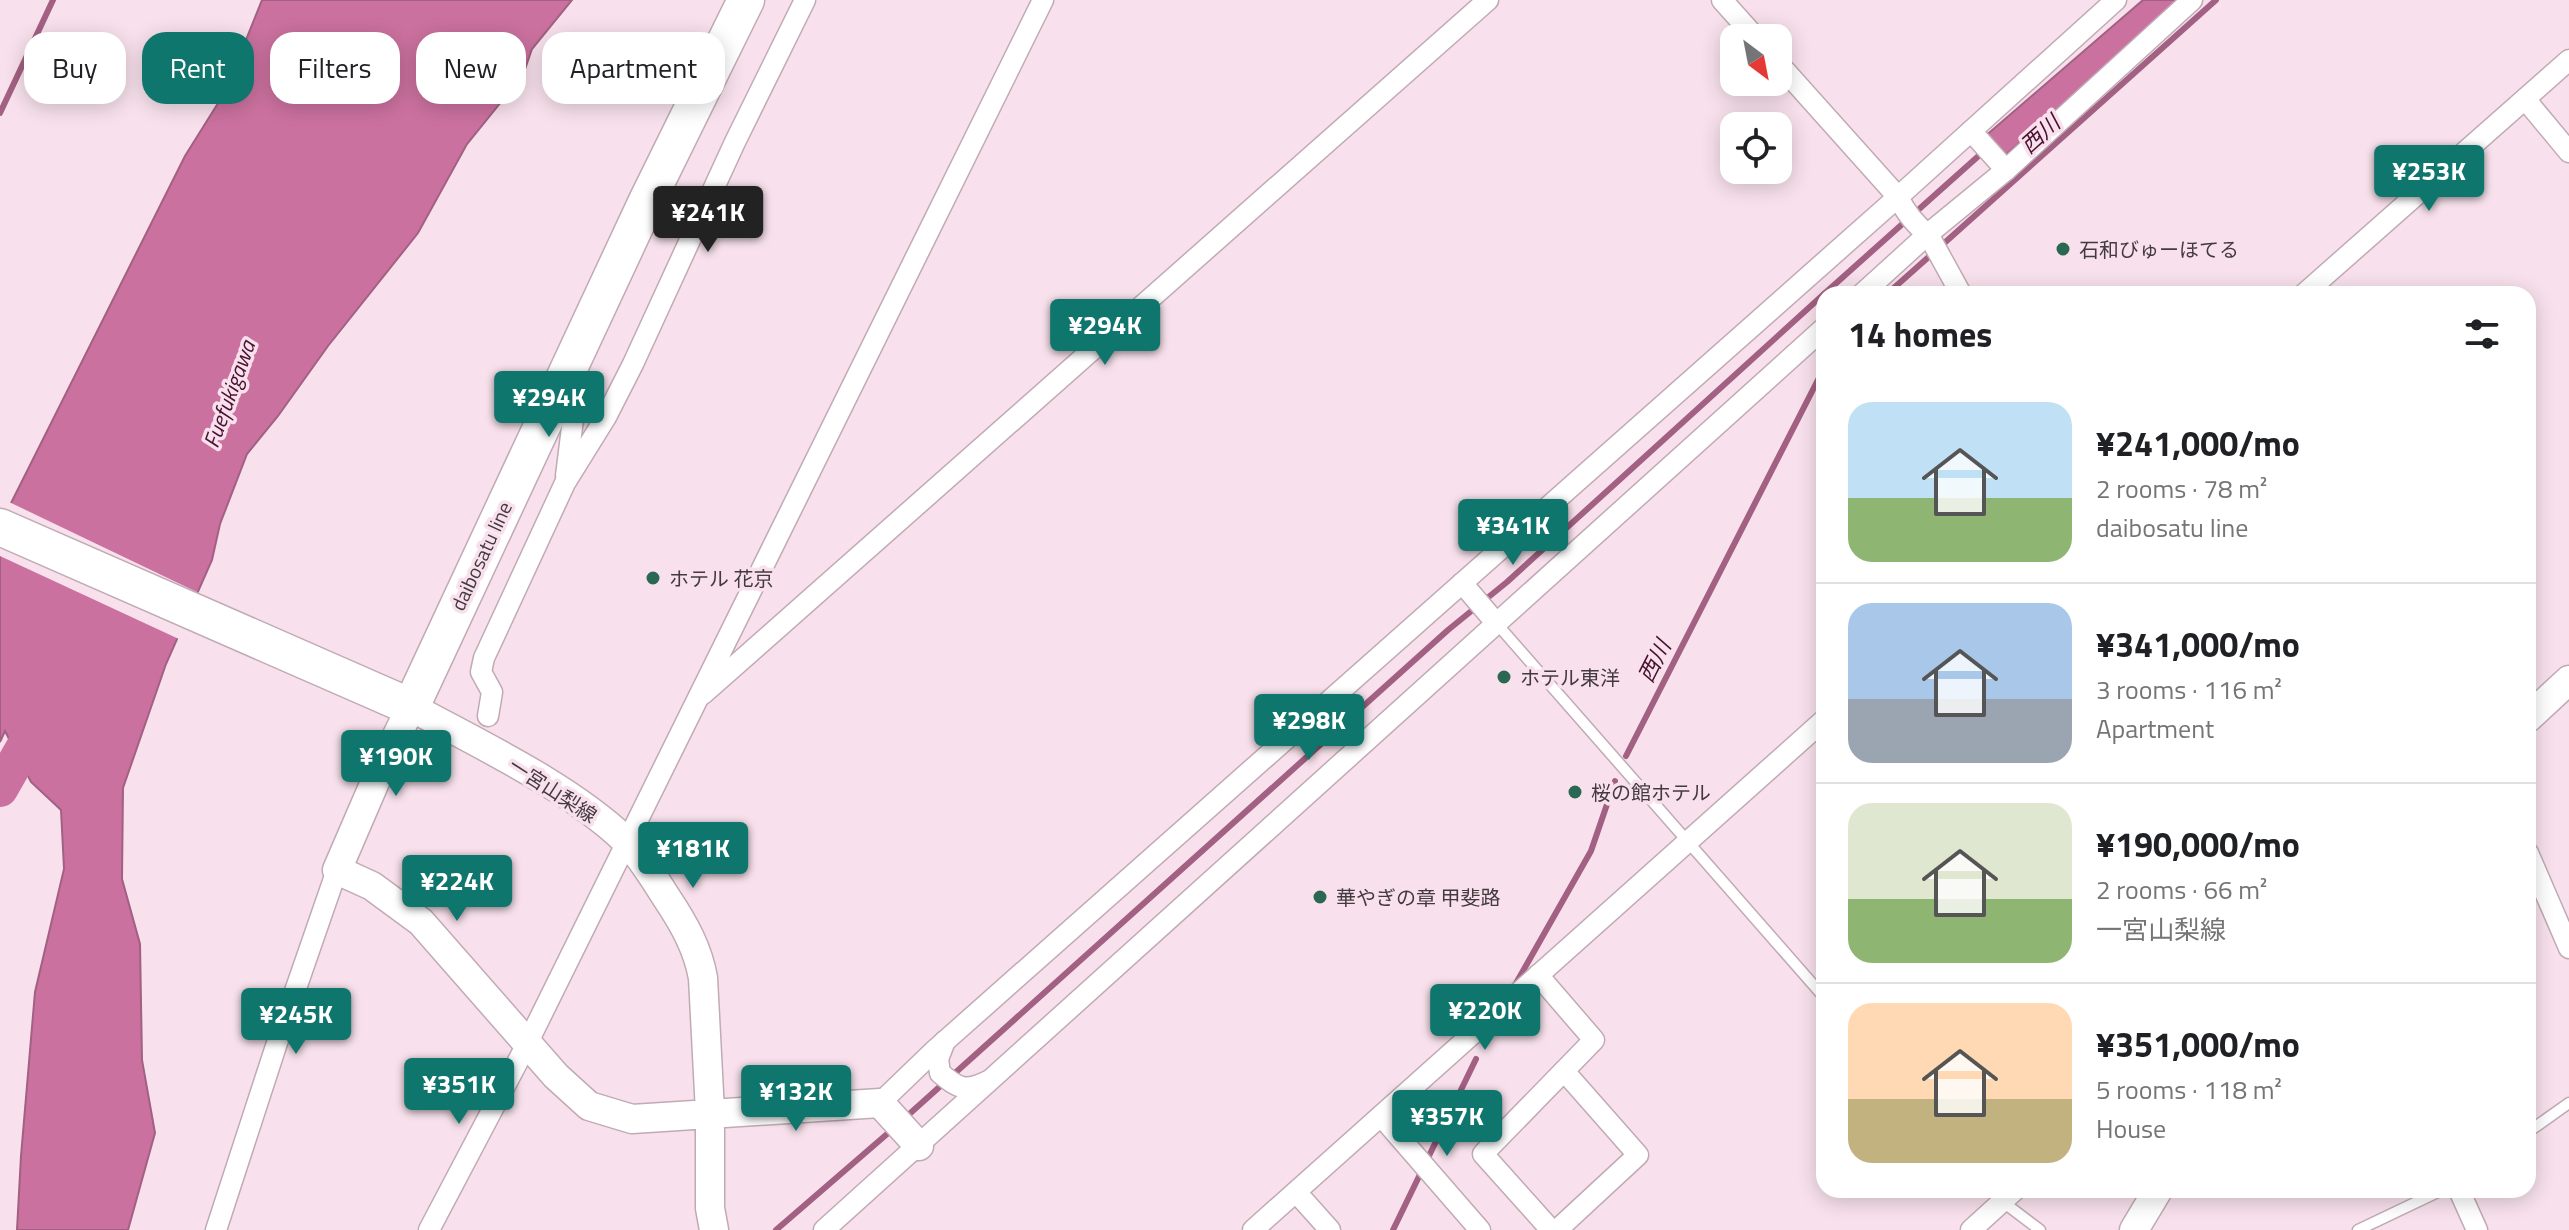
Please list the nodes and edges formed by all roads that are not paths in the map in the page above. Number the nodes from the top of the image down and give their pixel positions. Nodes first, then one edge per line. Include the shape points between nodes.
1 (746, 0) edge
2 (805, 0) edge
3 (1043, 0) edge
4 (1058, 0) edge
5 (1488, 0) edge
6 (1722, 0) edge
7 (2116, 0) edge
8 (2192, 0) edge
9 (1033, 20) junction
10 (1743, 24) edge
11 (2569, 60) edge
12 (1792, 79) edge
13 (2525, 99) junction
14 (1974, 136) junction
15 (2569, 152) edge
16 (2002, 166) junction
17 (1900, 202) junction
18 (1928, 236) junction
19 (1871, 286) edge
20 (1957, 286) edge
21 (2313, 286) edge
22 (1816, 335) edge
23 (560, 386) junction
24 (565, 483) junction
25 (0, 527) edge
26 (1462, 583) junction
27 (1497, 624) junction
28 (2569, 680) edge
29 (694, 702) junction
30 (411, 707) junction
31 (2536, 711) edge
32 (488, 716) dead end
33 (1816, 727) edge
34 (627, 842) junction
35 (1687, 842) junction
36 (337, 870) junction
37 (2536, 872) edge
38 (2569, 948) edge
39 (1538, 975) junction
40 (1816, 988) edge
41 (945, 1041) junction
42 (528, 1042) junction
43 (1564, 1071) junction
44 (991, 1080) junction
45 (2569, 1103) edge
46 (710, 1112) junction
47 (1381, 1116) junction
48 (900, 1124) junction
49 (2536, 1126) edge
50 (1296, 1192) junction
51 (1999, 1198) edge
52 (2007, 1198) edge
53 (2153, 1198) edge
54 (2425, 1198) edge
55 (2463, 1198) edge
56 (216, 1230) edge
57 (429, 1230) edge
58 (714, 1230) edge
59 (824, 1230) edge
60 (1253, 1230) edge
61 (1330, 1230) edge
62 (1480, 1230) edge
63 (1554, 1230) edge
64 (1971, 1230) edge
65 (2040, 1230) edge
66 (2134, 1230) edge
67 (2358, 1230) edge
68 (2477, 1230) edge

1 - 23 highway, daibosatu line
2 - 24 street via 633,364
3 - 9 street
4 - 9 street
5 - 29 street
6 - 10 street
7 - 14 street
8 - 16 street
9 - 29 street
11 - 13 street
12 - 17 street
13 - 15 street
13 - 21 street
14 - 16 street
14 - 17 street
16 - 18 street
17 - 18 street
17 - 26 street
18 - 19 street
18 - 20 street
22 - 27 street
23 - 24 street via 575,403
23 - 30 highway, daibosatu line
24 - 32 street via 484,658 481,672 492,692
25 - 30 highway
26 - 27 street
26 - 41 street
27 - 35 lane
27 - 44 street
28 - 31 street
29 - 34 street
30 - 34 street, 一宮山梨線 via 539,777
30 - 36 street
33 - 35 street
34 - 42 street
34 - 46 street, 一宮山梨線 via 674,909 700,960
35 - 39 street
35 - 40 lane
36 - 42 street via 372,886 421,922
36 - 56 street
37 - 38 street
39 - 43 street via 1594,1040
39 - 47 street
41 - 44 street via 938,1059 940,1073 954,1085 971,1089
41 - 48 street
42 - 46 street via 589,1106 609,1114 632,1119
42 - 57 street
43 - 63 street via 1483,1154
43 - 63 street via 1638,1155
44 - 48 street
45 - 49 lane
46 - 48 street
46 - 58 street, 一宮山梨線
47 - 50 street
47 - 62 street
48 - 59 street
50 - 60 street
50 - 61 street
51 - 64 street
52 - 65 lane
53 - 66 street
54 - 67 lane
55 - 68 street

